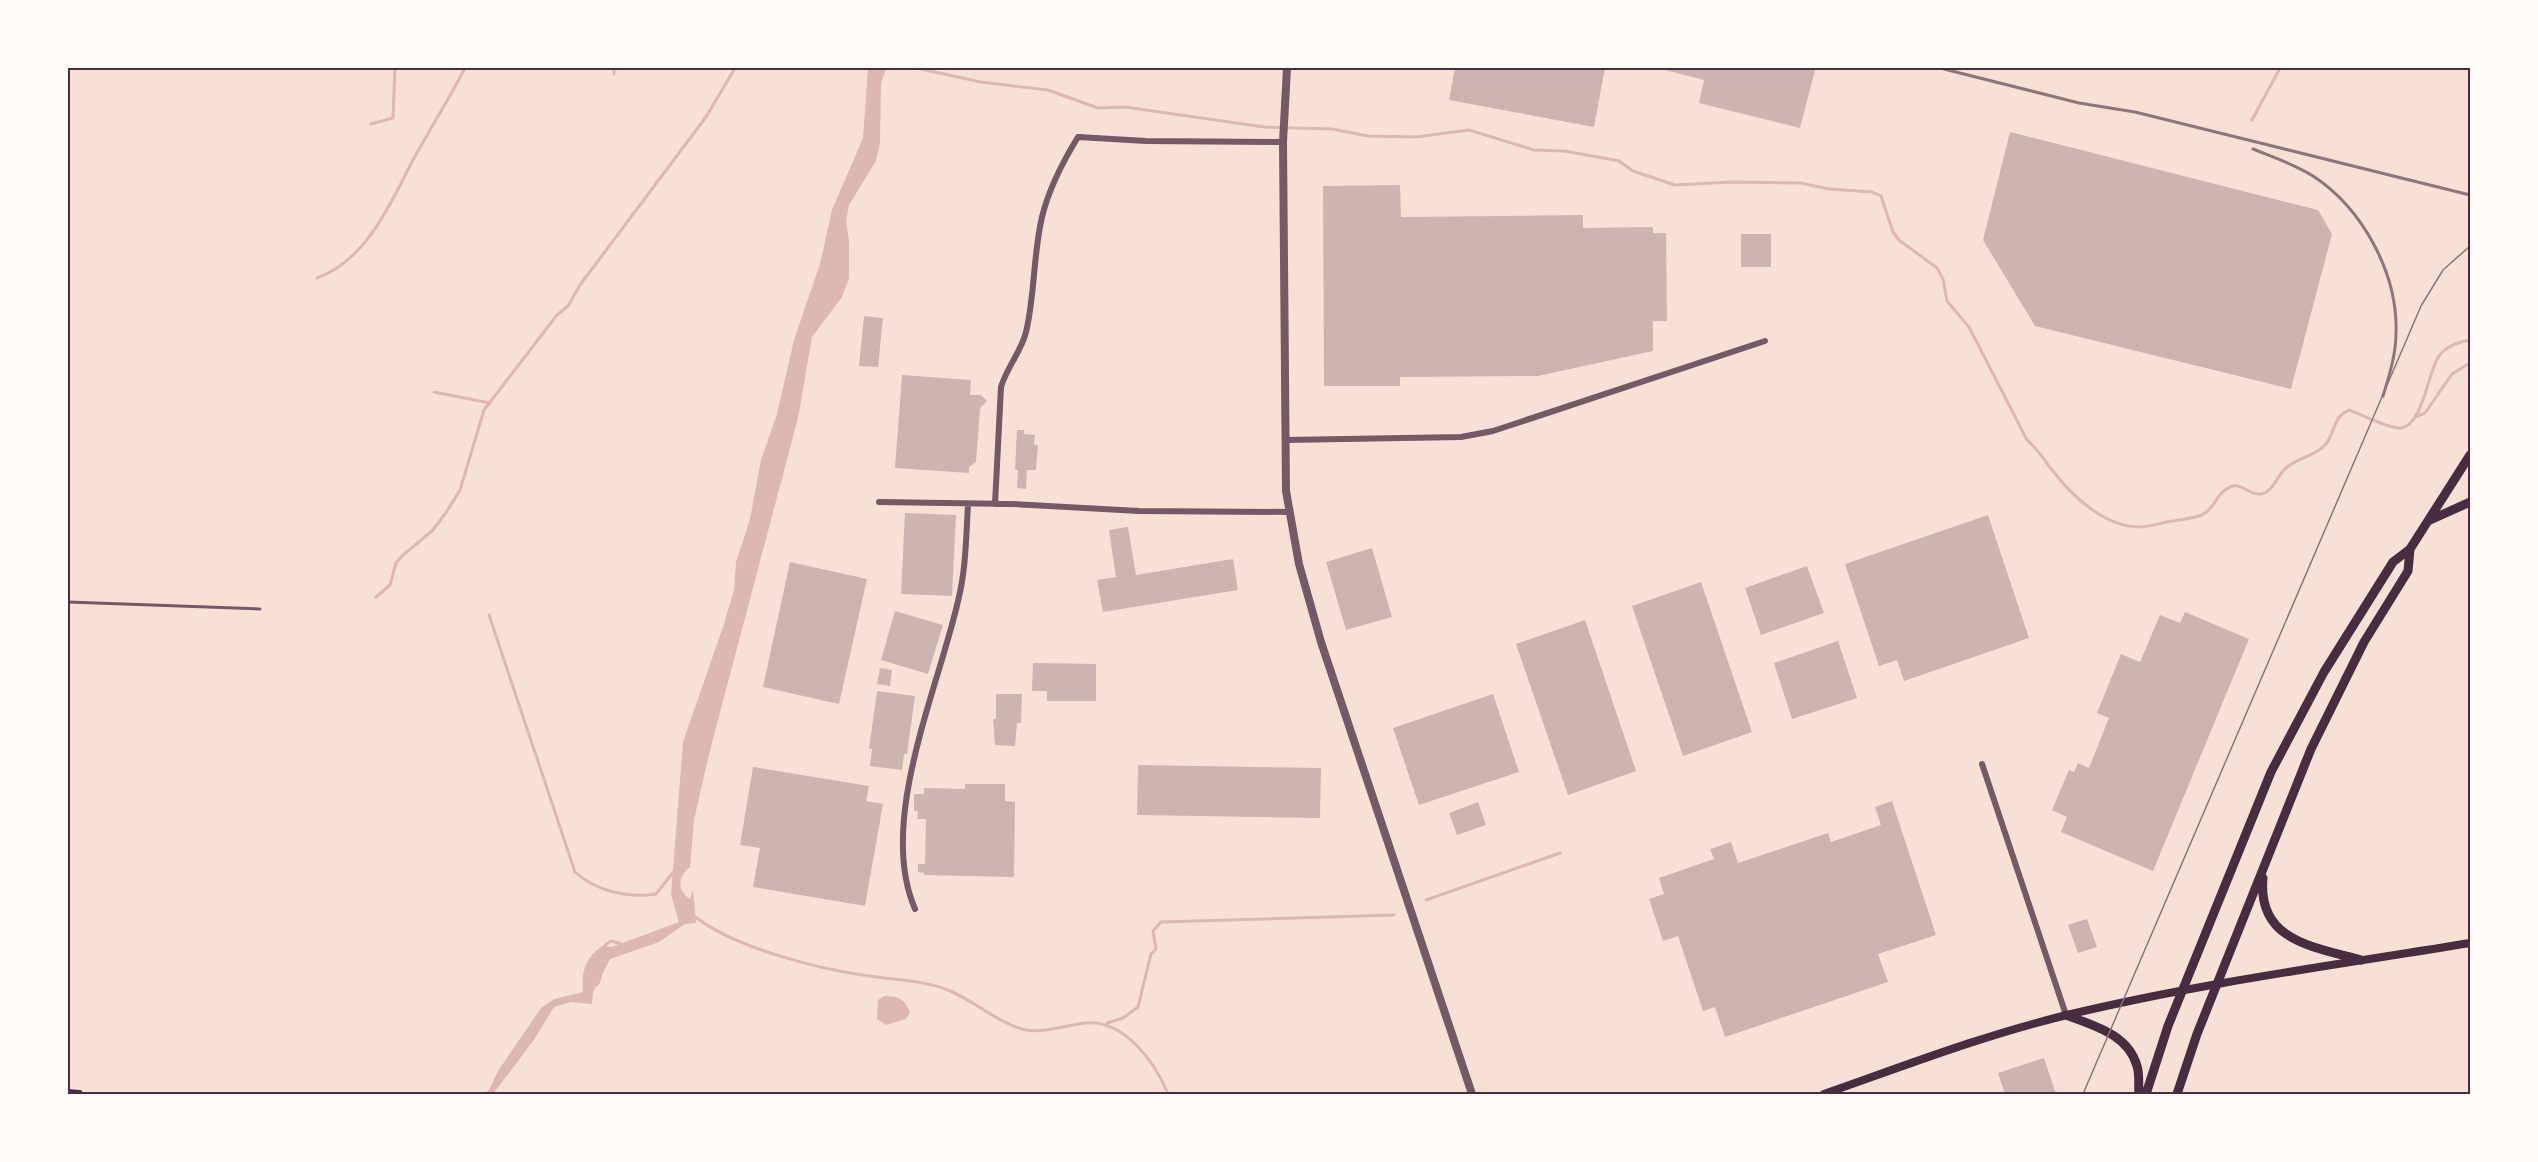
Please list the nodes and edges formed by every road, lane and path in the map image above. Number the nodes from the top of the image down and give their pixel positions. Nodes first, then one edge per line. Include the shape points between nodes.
1 (1287, 68) edge
2 (1283, 142) junction
3 (1765, 341) dead end
4 (1285, 440) junction
5 (2470, 456) edge
6 (879, 502) dead end
7 (2470, 502) edge
8 (995, 504) junction
9 (968, 505) junction
10 (1289, 512) junction
11 (2428, 521) junction
12 (2410, 549) junction
13 (68, 602) edge
14 (260, 609) dead end
15 (1982, 764) dead end
16 (2264, 866) junction
17 (915, 909) dead end
18 (2470, 943) edge
19 (2361, 960) junction
20 (2218, 984) junction
21 (2183, 990) junction
22 (2066, 1015) junction
23 (68, 1093) edge
24 (79, 1095) edge
25 (1472, 1095) edge
26 (1824, 1095) edge
27 (2139, 1095) edge
28 (2146, 1095) edge
29 (2177, 1095) edge

1 - 2 street
2 - 4 street
2 - 8 street via 1078,137 1049,192 1041,219 1026,332 1001,387
3 - 4 street via 1493,431 1461,437
4 - 10 street
5 - 11 main road
6 - 9 street
7 - 11 main road
8 - 9 street
8 - 10 street via 1139,511
9 - 17 street via 959,599 904,801 903,873
10 - 25 street via 1321,642
11 - 12 main road
12 - 16 main road via 2408,571 2326,714
12 - 21 main road via 2393,562 2287,738
13 - 14 lane
15 - 22 street
16 - 19 main road via 2261,899 2278,928 2303,944
16 - 20 main road
18 - 19 main road
19 - 20 main road
20 - 21 main road
20 - 29 main road
21 - 22 main road
21 - 28 main road
22 - 26 main road via 1997,1034
22 - 27 main road via 2123,1041 2138,1068
23 - 24 main road

